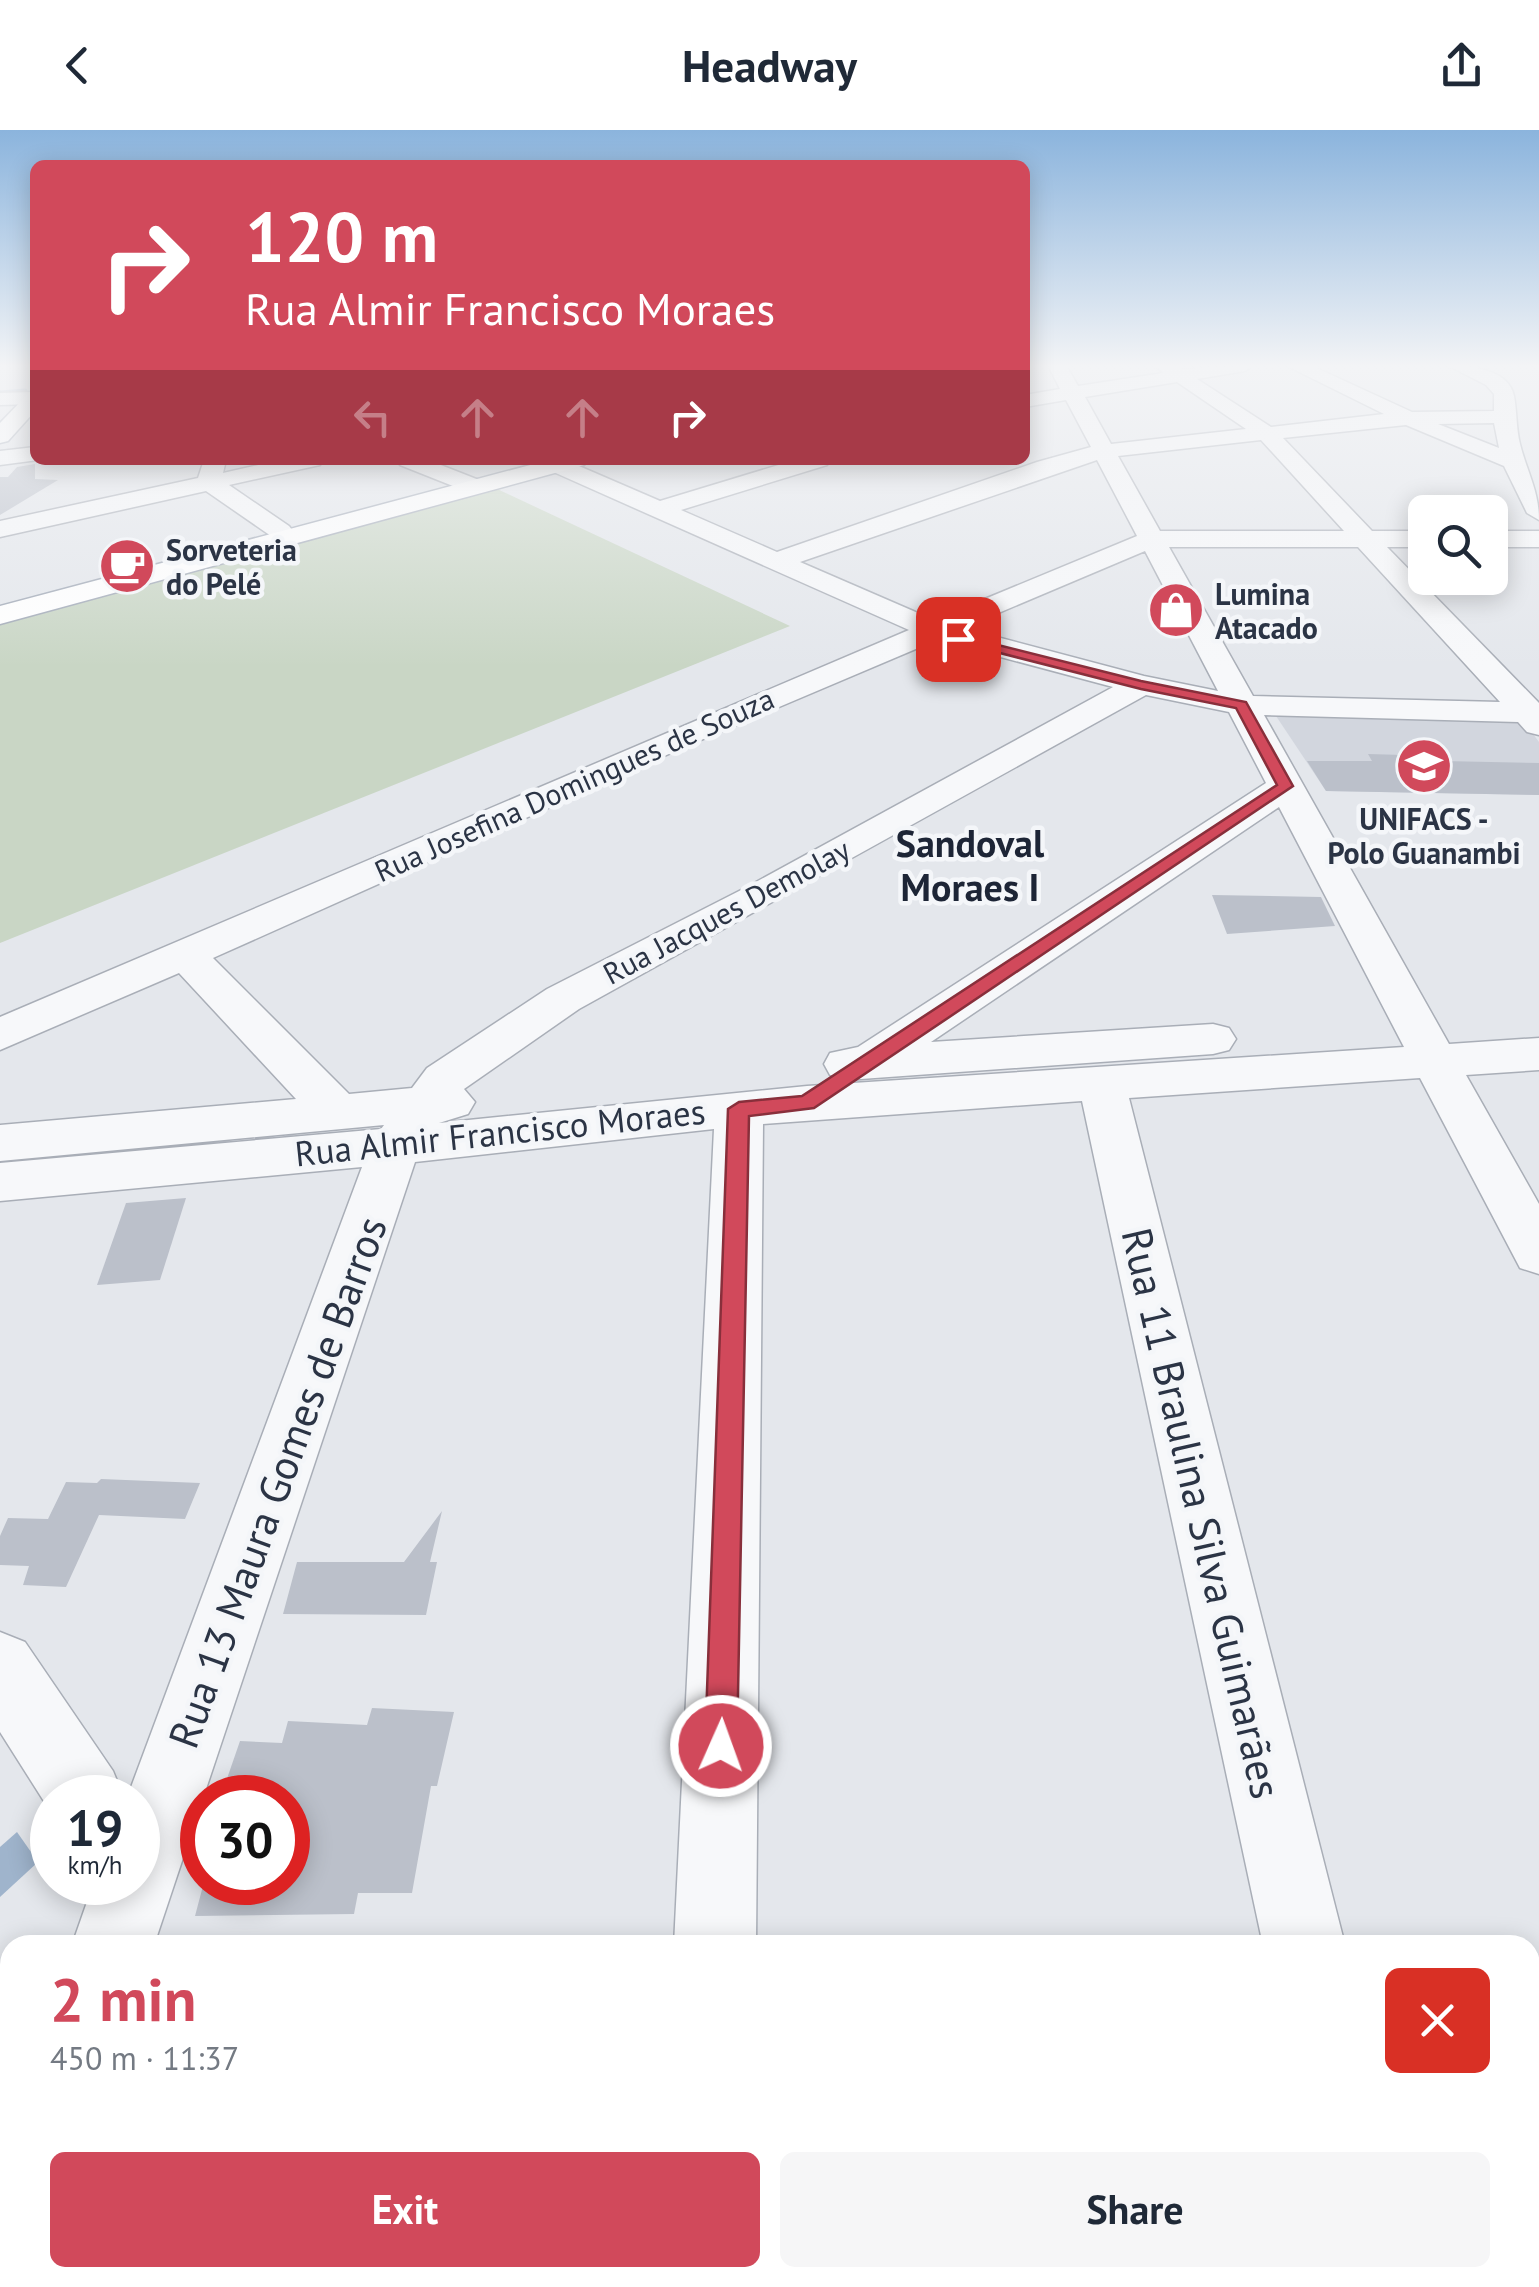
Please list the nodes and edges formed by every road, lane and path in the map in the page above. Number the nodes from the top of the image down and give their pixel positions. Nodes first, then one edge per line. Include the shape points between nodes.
1 (261, 466) edge
2 (422, 466) edge
3 (546, 466) edge
4 (567, 466) edge
5 (801, 466) edge
6 (1027, 466) edge
7 (1043, 466) edge
8 (1112, 466) edge
9 (1297, 466) edge
10 (1517, 466) edge
11 (212, 471) edge
12 (470, 485) junction
13 (1125, 491) junction
14 (656, 510) junction
15 (1539, 513) edge
16 (0, 529) edge
17 (280, 531) junction
18 (1151, 538) junction
19 (1368, 539) junction
20 (1408, 539) edge
21 (1508, 539) edge
22 (1539, 539) edge
23 (221, 551) junction
24 (774, 562) junction
25 (0, 606) edge
26 (0, 615) edge
27 (931, 629) junction
28 (1141, 685) junction
29 (1242, 705) junction
30 (1535, 716) edge
31 (1286, 786) junction
32 (1221, 832) junction
33 (1320, 849) junction
34 (186, 955) junction
35 (1539, 1021) edge
36 (0, 1035) edge
37 (1426, 1045) junction
38 (1539, 1054) edge
39 (870, 1062) junction
40 (1101, 1082) junction
41 (807, 1103) junction
42 (739, 1109) junction
43 (336, 1112) junction
44 (411, 1126) junction
45 (0, 1143) edge
46 (0, 1182) edge
47 (1539, 1253) edge
48 (0, 1667) edge
49 (71, 1775) edge
50 (160, 1813) edge
51 (126, 1905) edge
52 (116, 1935) edge
53 (716, 1935) edge
54 (1302, 1935) edge

1 - 11 street
2 - 12 street
3 - 12 main road
4 - 14 street
5 - 14 street
6 - 24 street
7 - 13 street
8 - 13 street
9 - 19 street
10 - 15 street
11 - 16 street
11 - 17 street
12 - 17 main road
12 - 23 main road
13 - 18 street
14 - 24 street
17 - 23 main road
18 - 19 street
18 - 27 street, Rua Josefina Domingues de Souza
18 - 29 street
19 - 20 street
19 - 30 street
21 - 22 street
23 - 25 main road
23 - 26 main road
24 - 27 street
27 - 28 street
27 - 34 street, Rua Josefina Domingues de Souza
28 - 29 street
28 - 44 street, Rua Jacques Demolay via 562,999 444,1080
29 - 30 street
29 - 31 street
31 - 32 street
31 - 33 street
32 - 33 street
32 - 39 street
33 - 37 street
34 - 36 street, Rua Josefina Domingues de Souza
34 - 43 street
35 - 37 street, Rua Almir Francisco Moraes
37 - 38 street, Rua Almir Francisco Moraes
37 - 39 street, Rua Almir Francisco Moraes via 1091,1045
37 - 40 street, Rua Almir Francisco Moraes
37 - 47 street
39 - 41 street
39 - 44 street, Rua Almir Francisco Moraes
40 - 41 street, Rua Almir Francisco Moraes
40 - 54 street, Rua 11 Braulina Silva Guimarães
41 - 42 street, Rua Almir Francisco Moraes
42 - 44 street, Rua Almir Francisco Moraes via 480,1135
42 - 53 street
43 - 44 street, Rua Almir Francisco Moraes
43 - 45 street, Rua Almir Francisco Moraes
44 - 46 street, Rua Almir Francisco Moraes via 299,1152
44 - 50 street, Rua 13 Maura Gomes de Barros
48 - 49 street
51 - 52 street

